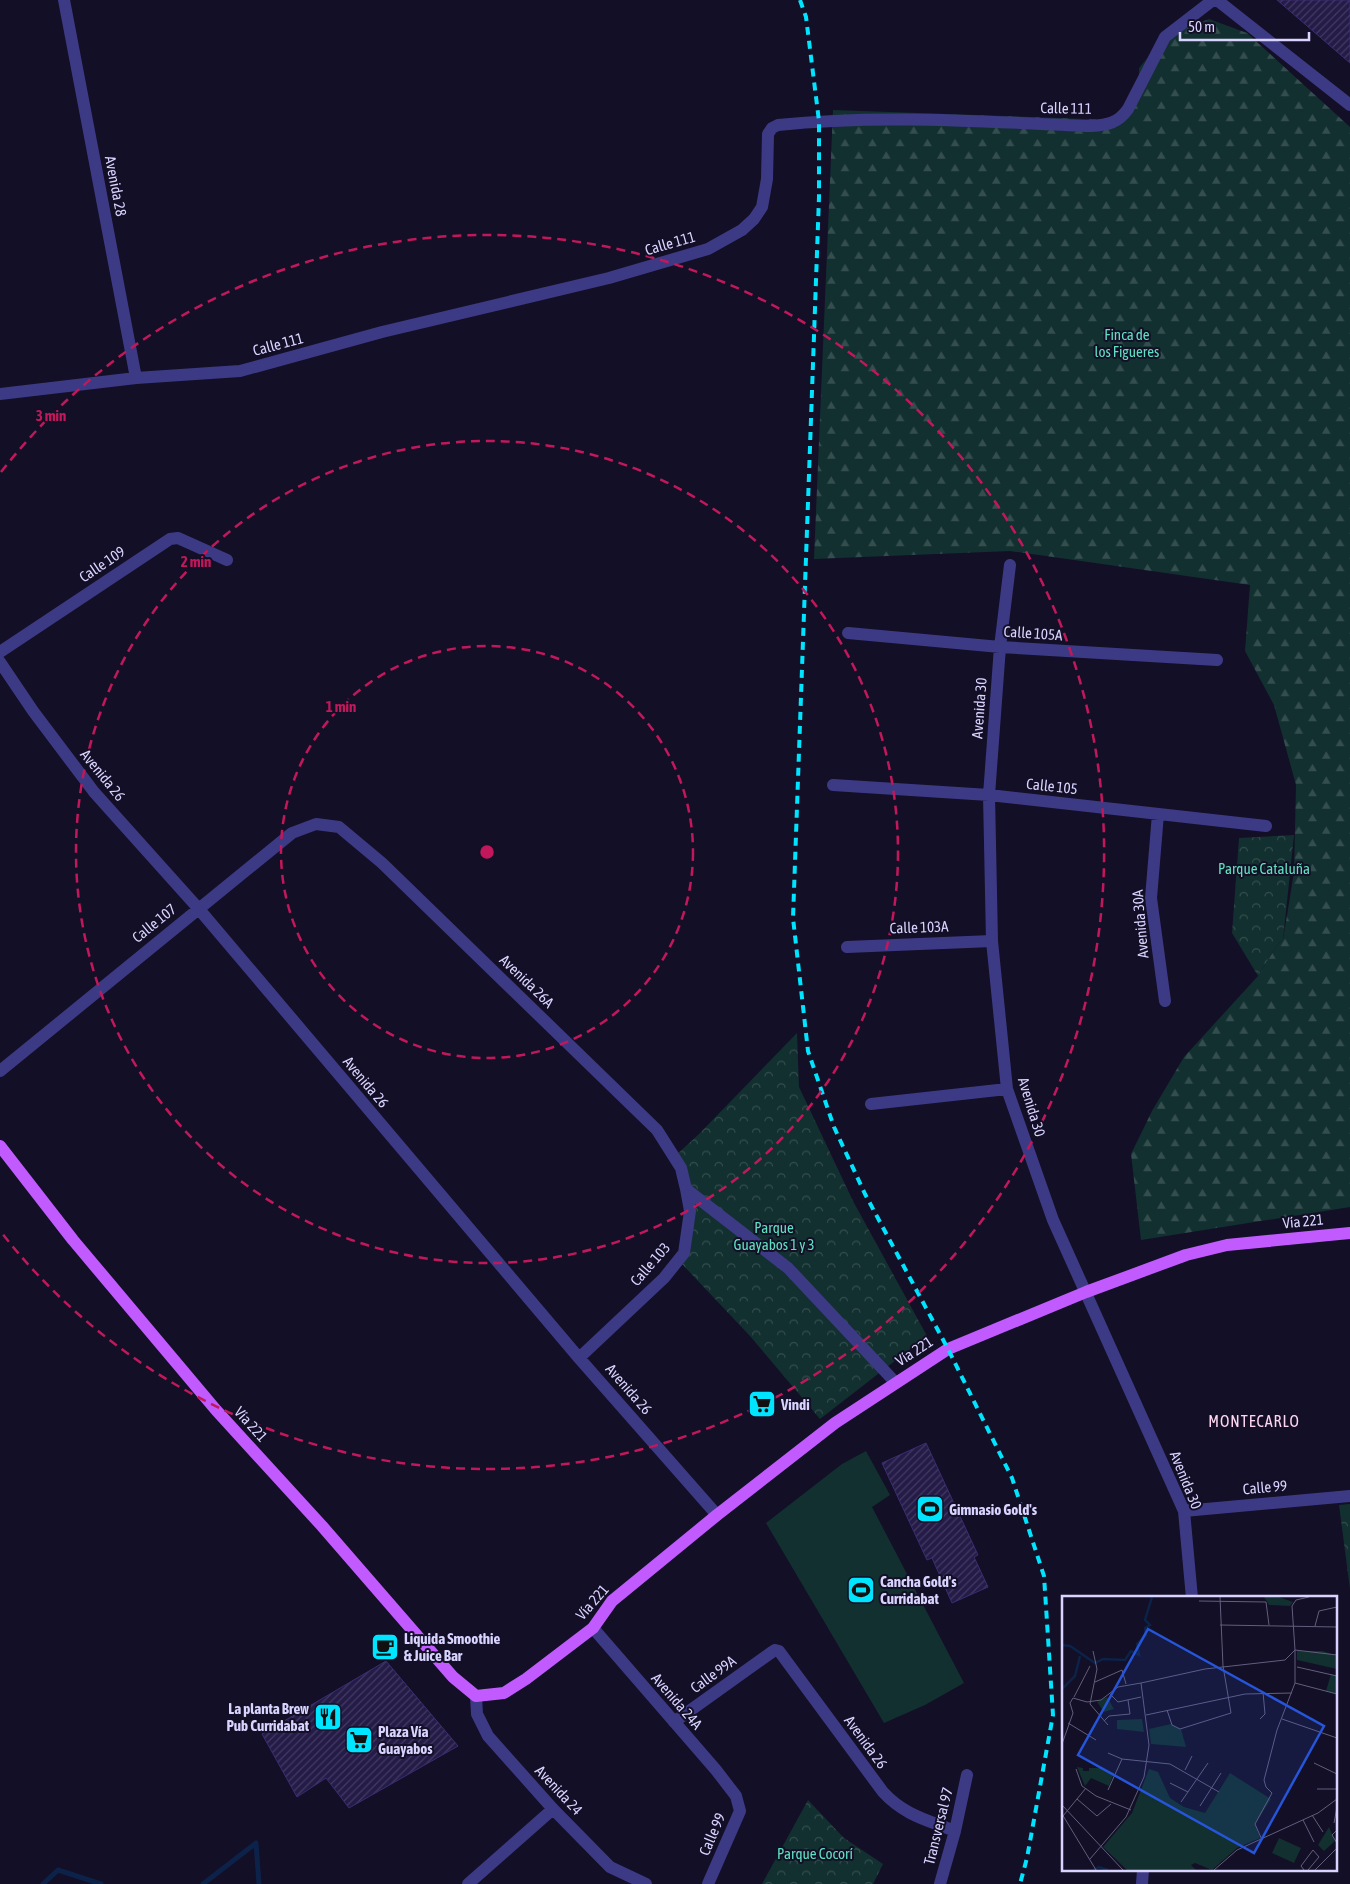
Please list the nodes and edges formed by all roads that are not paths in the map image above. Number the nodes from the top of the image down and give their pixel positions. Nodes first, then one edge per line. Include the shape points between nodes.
1 (64, 0) edge
2 (1213, 0) edge
3 (1217, 0) edge
4 (1350, 105) edge
5 (136, 378) junction
6 (0, 394) edge
7 (227, 560) dead end
8 (1010, 565) dead end
9 (848, 633) dead end
10 (1000, 647) junction
11 (0, 652) edge
12 (1217, 660) dead end
13 (0, 662) edge
14 (833, 785) dead end
15 (990, 795) junction
16 (1158, 814) junction
17 (339, 826) joint
18 (1266, 826) dead end
19 (198, 908) junction
20 (992, 941) junction
21 (847, 946) dead end
22 (1164, 1001) dead end
23 (0, 1071) edge
24 (1007, 1089) junction
25 (871, 1104) dead end
26 (0, 1146) edge
27 (681, 1168) joint
28 (686, 1189) junction
29 (1350, 1233) edge
30 (1086, 1292) junction
31 (579, 1358) junction
32 (895, 1382) junction
33 (1350, 1496) edge
34 (1184, 1511) junction
35 (717, 1515) junction
36 (1192, 1596) edge
37 (593, 1628) junction
38 (772, 1652) joint
39 (476, 1696) junction
40 (674, 1722) junction
41 (967, 1775) dead end
42 (736, 1796) joint
43 (553, 1809) junction
44 (955, 1831) junction
45 (468, 1884) edge
46 (646, 1884) edge
47 (708, 1884) edge
48 (940, 1884) edge

1 - 5 street, Avenida 28
2 - 5 street, Calle 111 via 1165,37 1128,109 1110,124 885,120 778,125 768,134 767,179 762,207 742,230 708,249 609,278 382,332 240,371
3 - 4 street
5 - 6 street, Calle 111
7 - 11 street, Calle 109 via 178,538 170,539
8 - 10 street, Avenida 30
9 - 10 street, Calle 105A
10 - 12 street, Calle 105A
10 - 15 street, Avenida 30
13 - 19 street, Avenida 26 via 94,792
14 - 15 street, Calle 105
15 - 16 street, Calle 105
15 - 20 street, Avenida 30
16 - 18 street, Calle 105
16 - 22 street, Avenida 30A via 1151,898
17 - 19 street, Calle 107 via 316,824 292,833
17 - 27 street, Avenida 26A via 382,863 656,1130
19 - 23 street, Calle 107
19 - 31 street, Avenida 26
20 - 21 street, Calle 103A
20 - 24 street, Avenida 30
24 - 25 street
24 - 30 street, Avenida 30 via 1053,1220
26 - 39 main road, Vía 221 via 73,1240 216,1410 453,1677
27 - 28 street, Calle 103
28 - 31 street, Calle 103 via 690,1211 684,1254 664,1278
28 - 32 street via 788,1268
29 - 30 main road, Vía 221 via 1227,1245 1186,1255
30 - 32 main road, Vía 221 via 948,1349
30 - 34 street, Avenida 30
31 - 35 street, Avenida 26
32 - 35 main road, Vía 221
33 - 34 street, Calle 99
34 - 36 street, Avenida 30
35 - 37 main road, Vía 221 via 612,1601
37 - 39 main road, Vía 221 via 504,1693
37 - 40 street, Avenida 24A
38 - 40 street, Calle 99A
38 - 44 street, Avenida 26 via 779,1651 893,1803 904,1811
39 - 43 street, Avenida 24 via 477,1714 488,1736
40 - 42 street, Avenida 24A
41 - 44 street, Transversal 97
42 - 47 street, Calle 99 via 740,1811
43 - 45 street
43 - 46 street, Avenida 24 via 610,1867
44 - 48 street, Transversal 97

